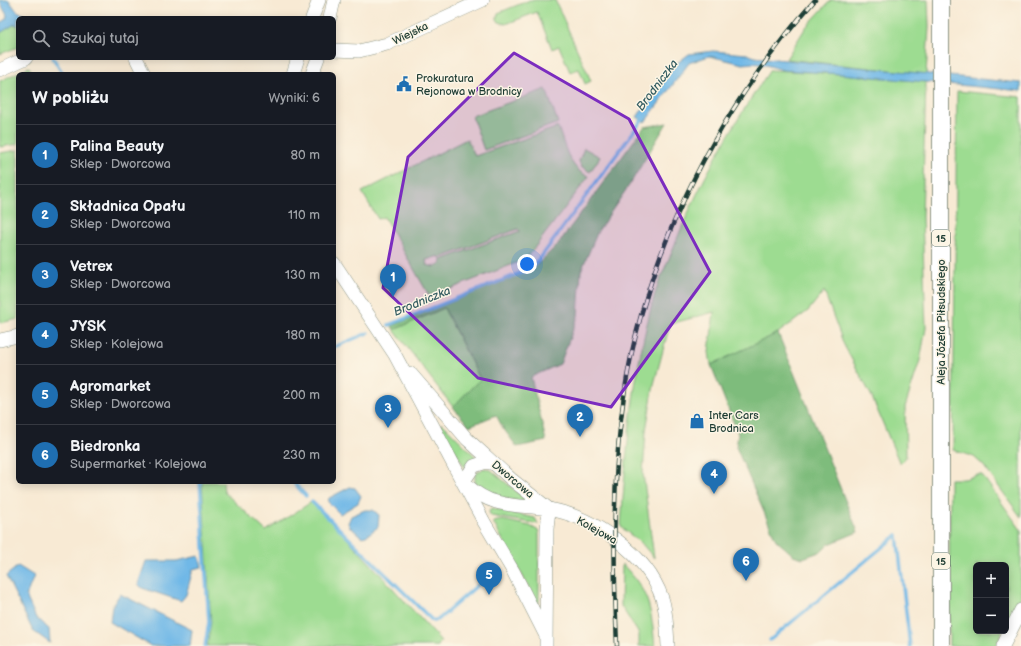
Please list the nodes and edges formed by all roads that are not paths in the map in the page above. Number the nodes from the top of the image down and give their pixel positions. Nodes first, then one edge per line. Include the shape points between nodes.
1 (319, 0) edge
2 (334, 0) edge
3 (483, 0) edge
4 (941, 0) edge
5 (313, 16) edge
6 (330, 16) edge
7 (336, 50) edge
8 (22, 60) edge
9 (137, 60) edge
10 (297, 60) edge
11 (317, 60) edge
12 (0, 70) edge
13 (143, 72) edge
14 (294, 72) edge
15 (313, 72) edge
16 (336, 266) edge
17 (16, 336) edge
18 (0, 340) edge
19 (395, 355) junction
20 (494, 464) junction
21 (464, 481) junction
22 (550, 509) junction
23 (1021, 610) edge
24 (545, 640) edge
25 (668, 646) edge
26 (940, 646) edge
27 (1003, 646) edge

1 - 5 street
2 - 6 street
3 - 7 street, Wiejska via 387,44 359,51
4 - 26 main road, Aleja Józefa Piłsudskiego / 15
8 - 12 street
9 - 13 street
10 - 14 street
11 - 15 street
16 - 19 street, Dworcowa
17 - 18 street
19 - 20 street, Dworcowa via 467,439
19 - 21 street, Dworcowa
20 - 21 street via 486,462 474,466
20 - 22 street, Dworcowa
21 - 22 street, Kolejowa via 491,502
21 - 24 street, Dworcowa via 484,522 513,571
22 - 24 street, Dworcowa via 547,529
22 - 25 street, Kolejowa via 601,530 623,545 652,576 666,616
23 - 27 street

